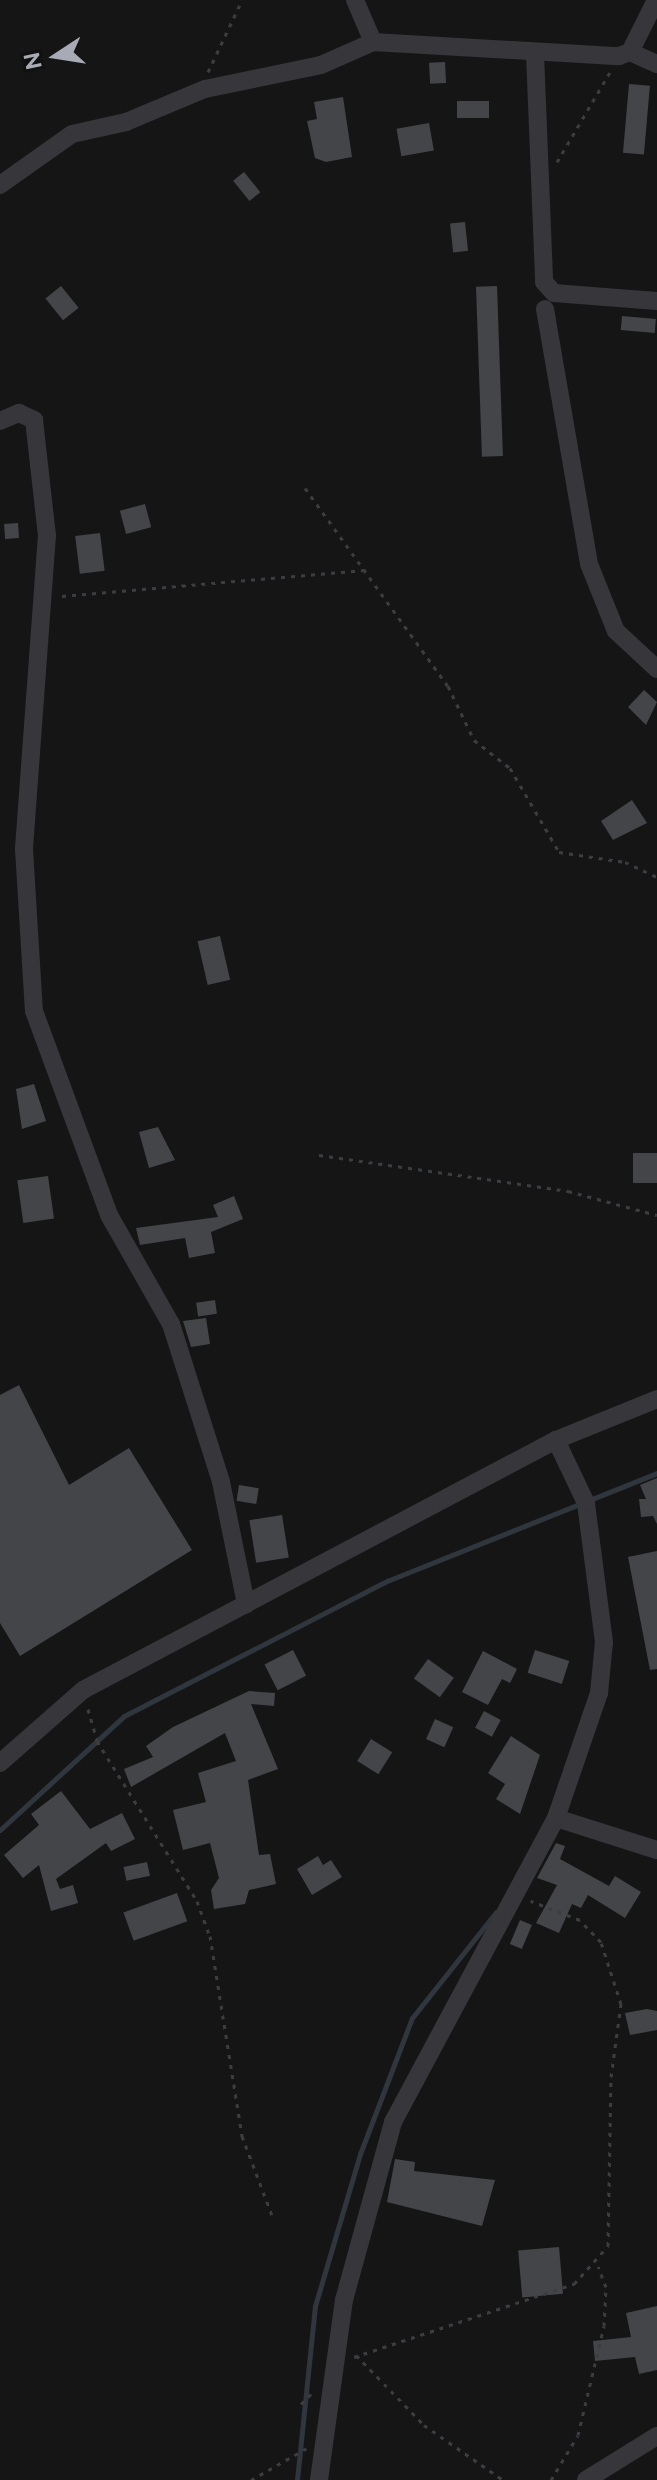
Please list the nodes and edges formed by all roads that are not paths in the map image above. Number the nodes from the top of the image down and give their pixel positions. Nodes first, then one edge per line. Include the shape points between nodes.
1 (355, 0) edge
2 (656, 0) edge
3 (373, 42) junction
4 (535, 54) junction
5 (624, 54) junction
6 (657, 64) edge
7 (0, 185) edge
8 (657, 301) edge
9 (545, 309) dead end
10 (0, 421) edge
11 (657, 669) edge
12 (657, 1399) edge
13 (556, 1440) junction
14 (246, 1604) junction
15 (0, 1763) edge
16 (556, 1818) junction
17 (657, 1850) edge
18 (657, 2436) edge
19 (319, 2480) edge
20 (586, 2480) edge

1 - 3 street
2 - 5 street
3 - 4 street
3 - 7 street via 321,65 205,89 126,122 72,134
4 - 5 street
4 - 8 street via 547,288
5 - 6 street
9 - 11 street via 589,564 616,631
10 - 14 street via 19,413 34,420 47,535 24,849 34,1011 109,1215 171,1324 221,1482
12 - 13 street
13 - 14 street
13 - 16 street via 586,1503 604,1642 599,1693
14 - 15 street via 83,1690
16 - 17 street
16 - 19 street via 393,2122 332,2373
18 - 20 street

